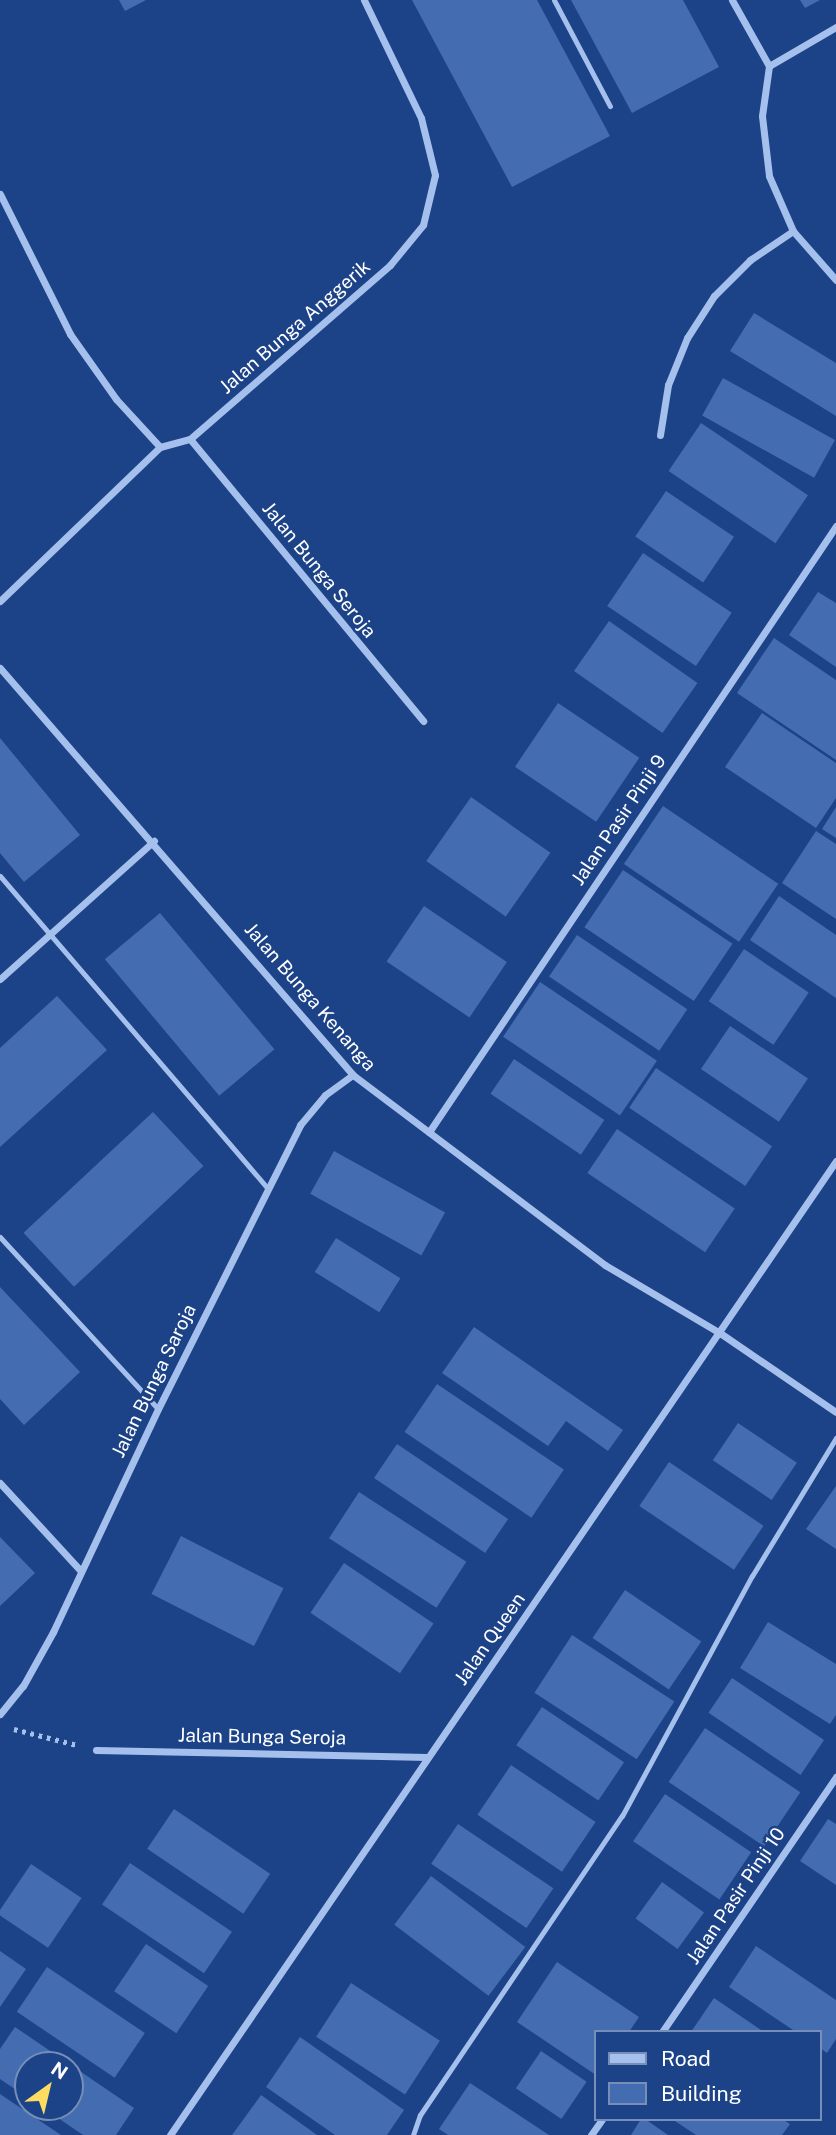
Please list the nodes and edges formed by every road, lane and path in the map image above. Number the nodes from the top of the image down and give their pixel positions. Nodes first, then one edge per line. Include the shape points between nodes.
1 (364, 0) edge
2 (554, 0) edge
3 (732, 0) edge
4 (836, 27) edge
5 (769, 66) junction
6 (610, 106) dead end
7 (0, 194) edge
8 (793, 231) junction
9 (836, 280) edge
10 (660, 435) dead end
11 (190, 439) junction
12 (160, 447) junction
13 (836, 526) edge
14 (0, 601) edge
15 (0, 668) edge
16 (423, 721) dead end
17 (153, 841) junction
18 (0, 876) edge
19 (50, 934) junction
20 (0, 979) edge
21 (353, 1075) junction
22 (429, 1132) junction
23 (836, 1161) edge
24 (267, 1188) junction
25 (0, 1237) edge
26 (720, 1333) junction
27 (158, 1409) junction
28 (836, 1412) edge
29 (836, 1438) edge
30 (0, 1483) edge
31 (80, 1570) junction
32 (0, 1714) edge
33 (0, 1725) edge
34 (96, 1750) joint
35 (427, 1757) junction
36 (836, 1777) edge
37 (663, 2030) edge
38 (170, 2135) edge
39 (413, 2135) edge

1 - 11 street, Jalan Bunga Anggerik via 421,118 435,175 423,225 390,265
2 - 6 lane
3 - 5 street
4 - 5 street
5 - 8 street via 762,116 769,176
7 - 12 street via 70,334 116,399
8 - 9 street
8 - 10 street via 750,260 714,296 687,338 668,385
11 - 12 street, Jalan Bunga Anggerik
11 - 16 street, Jalan Bunga Seroja
12 - 14 street, Jalan Bunga Anggerik
13 - 22 street, Jalan Pasir Pinji 9
15 - 17 street, Jalan Bunga Kenanga
17 - 19 street
17 - 21 street, Jalan Bunga Kenanga
18 - 19 lane
19 - 20 street
19 - 24 lane
21 - 22 street, Jalan Bunga Kenanga
21 - 24 street, Jalan Bunga Saroja via 325,1095 300,1125
22 - 26 street, Jalan Bunga Kenanga via 605,1265
23 - 26 street, Jalan Queen
24 - 27 street, Jalan Bunga Saroja
25 - 27 lane
26 - 28 street, Jalan Bunga Kenanga
26 - 35 street, Jalan Queen
27 - 31 street, Jalan Bunga Saroja
29 - 39 lane via 752,1576 622,1816 420,2115
30 - 31 street
31 - 32 street, Jalan Bunga Saroja via 23,1686
33 - 34 path
34 - 35 street, Jalan Bunga Seroja
35 - 38 street, Jalan Queen
36 - 37 street, Jalan Pasir Pinji 10

